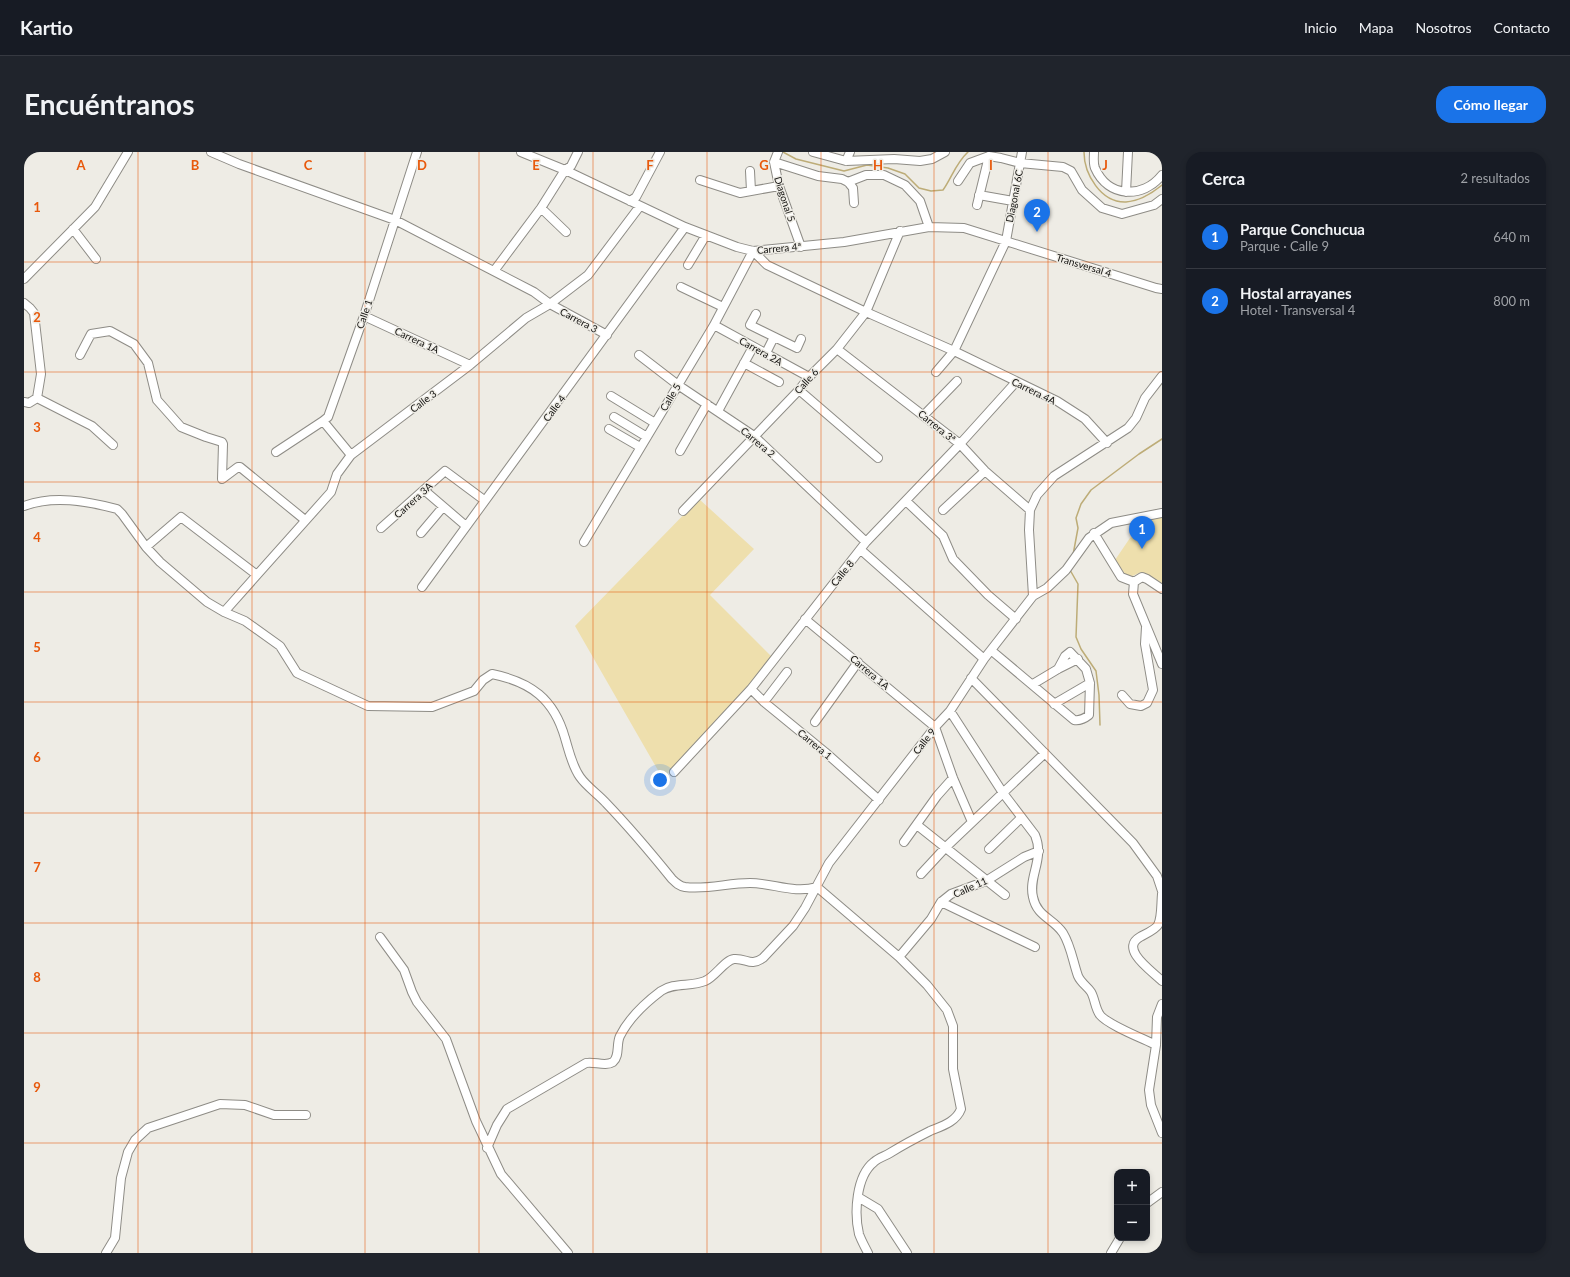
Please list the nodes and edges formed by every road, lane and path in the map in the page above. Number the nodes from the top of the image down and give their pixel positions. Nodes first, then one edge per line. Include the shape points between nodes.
1 (128, 152) edge
2 (211, 152) edge
3 (417, 152) edge
4 (521, 152) edge
5 (578, 152) edge
6 (660, 152) edge
7 (813, 152) edge
8 (850, 152) edge
9 (945, 152) edge
10 (1094, 152) edge
11 (1128, 152) edge
12 (822, 154) edge
13 (776, 156) edge
14 (932, 156) edge
15 (989, 156) junction
16 (1021, 157) edge
17 (846, 161) junction
18 (565, 170) junction
19 (750, 171) dead end
20 (1162, 175) edge
21 (700, 180) dead end
22 (958, 181) dead end
23 (848, 182) junction
24 (780, 186) junction
25 (751, 191) junction
26 (1126, 192) junction
27 (979, 195) junction
28 (1162, 199) edge
29 (630, 201) junction
30 (1013, 201) junction
31 (854, 203) dead end
32 (640, 206) junction
33 (977, 206) dead end
34 (541, 208) junction
35 (395, 220) junction
36 (685, 227) junction
37 (929, 227) junction
38 (73, 229) junction
39 (900, 231) junction
40 (566, 232) dead end
41 (706, 235) junction
42 (1006, 241) junction
43 (801, 247) junction
44 (753, 251) junction
45 (96, 259) dead end
46 (688, 265) dead end
47 (494, 271) junction
48 (24, 279) edge
49 (681, 286) dead end
50 (1162, 288) edge
51 (24, 303) edge
52 (550, 304) junction
53 (723, 308) junction
54 (866, 312) junction
55 (756, 314) dead end
56 (364, 316) junction
57 (714, 325) junction
58 (607, 335) junction
59 (774, 337) junction
60 (801, 339) dead end
61 (753, 347) junction
62 (837, 350) junction
63 (954, 351) junction
64 (766, 353) junction
65 (80, 355) dead end
66 (639, 355) dead end
67 (744, 363) junction
68 (470, 365) junction
69 (936, 372) dead end
70 (809, 377) junction
71 (956, 381) dead end
72 (1160, 381) edge
73 (779, 382) dead end
74 (1016, 382) junction
75 (678, 385) junction
76 (798, 390) junction
77 (611, 396) dead end
78 (37, 398) junction
79 (24, 402) edge
80 (707, 404) junction
81 (718, 411) junction
82 (924, 416) junction
83 (614, 417) dead end
84 (323, 421) junction
85 (655, 423) junction
86 (609, 429) dead end
87 (754, 436) junction
88 (647, 437) junction
89 (1107, 443) junction
90 (960, 444) junction
91 (113, 445) dead end
92 (640, 447) junction
93 (680, 451) dead end
94 (276, 452) dead end
95 (351, 455) junction
96 (878, 458) dead end
97 (985, 471) junction
98 (424, 490) junction
99 (484, 500) junction
100 (906, 501) junction
101 (24, 506) edge
102 (443, 507) junction
103 (943, 510) dead end
104 (1030, 510) junction
105 (683, 511) dead end
106 (1162, 513) edge
107 (305, 520) junction
108 (466, 526) junction
109 (381, 528) dead end
110 (421, 533) dead end
111 (1094, 533) junction
112 (584, 542) dead end
113 (866, 542) junction
114 (146, 547) junction
115 (861, 550) junction
116 (257, 575) junction
117 (1134, 582) junction
118 (422, 587) dead end
119 (1162, 589) edge
120 (1033, 596) junction
121 (224, 612) junction
122 (805, 619) junction
123 (1016, 619) junction
124 (1146, 627) junction
125 (992, 651) junction
126 (984, 659) junction
127 (858, 662) junction
128 (1162, 664) edge
129 (788, 672) dead end
130 (971, 678) junction
131 (1090, 683) junction
132 (1033, 684) junction
133 (751, 689) junction
134 (1122, 694) dead end
135 (764, 702) junction
136 (1054, 704) junction
137 (950, 711) junction
138 (815, 722) dead end
139 (935, 727) junction
140 (1046, 753) junction
141 (674, 772) dead end
142 (953, 778) junction
143 (1003, 794) junction
144 (879, 800) junction
145 (1021, 818) junction
146 (972, 822) junction
147 (917, 825) junction
148 (904, 842) dead end
149 (946, 847) junction
150 (989, 849) dead end
151 (1039, 851) junction
152 (921, 874) dead end
153 (986, 881) junction
154 (817, 887) junction
155 (1162, 891) edge
156 (1162, 894) edge
157 (1005, 895) dead end
158 (941, 902) junction
159 (380, 937) dead end
160 (1035, 947) dead end
161 (899, 957) junction
162 (1162, 980) edge
163 (1162, 1004) edge
164 (1156, 1045) junction
165 (306, 1115) dead end
166 (1162, 1133) edge
167 (488, 1148) junction
168 (1162, 1192) edge
169 (858, 1197) junction
170 (1150, 1201) edge
171 (1118, 1241) edge
172 (106, 1253) edge
173 (568, 1253) edge
174 (868, 1253) edge
175 (907, 1253) edge
176 (1111, 1253) edge

1 - 38 street via 95,207
2 - 35 street, Carrera 3
3 - 35 street, Calle 1
4 - 18 street, Carrera 4ª
5 - 18 street via 571,166
6 - 29 street via 636,197
7 - 12 street
8 - 17 street
9 - 14 street
10 - 26 street via 1094,167 1103,180 1114,189
11 - 26 street
12 - 17 street
13 - 23 street via 818,176
13 - 24 street, Diagonal 5
14 - 17 street via 920,161
15 - 16 street
15 - 22 street via 970,163
15 - 27 street
16 - 28 street via 1071,171 1082,190 1102,208 1122,214 1154,205
16 - 30 street, Diagonal 6C
18 - 29 street, Carrera 4ª
18 - 34 street
19 - 25 street
20 - 26 street via 1146,189
21 - 25 street via 740,193
23 - 31 street via 853,188
23 - 37 street via 866,175 884,175 905,185 920,201
24 - 25 street
24 - 43 street, Diagonal 5
27 - 30 street
27 - 33 street
29 - 32 street, Carrera 4ª
30 - 42 street, Diagonal 6C
32 - 36 street, Carrera 4ª
32 - 52 street, Calle 3 via 588,275
34 - 40 street
34 - 47 street
35 - 47 street, Carrera 3
35 - 56 street, Calle 1
36 - 41 street, Carrera 4ª
36 - 58 street, Calle 4
37 - 39 street, Carrera 4ª
37 - 42 street, Carrera 4ª via 964,228
38 - 45 street
38 - 48 street
39 - 43 street, Carrera 4ª
39 - 54 street, Calle 6
41 - 44 street, Carrera 4ª
41 - 46 street
42 - 50 street, Transversal 4
42 - 63 street, Diagonal 6C
43 - 44 street, Carrera 4ª
44 - 53 street, Calle 5
44 - 54 street, Carrera 4A via 767,265
47 - 52 street, Carrera 3 via 534,292
49 - 53 street
51 - 78 street via 34,313 41,374
52 - 58 street, Carrera 3
52 - 68 street, Calle 3 via 526,318
53 - 57 street, Calle 5
54 - 62 street, Calle 6
54 - 63 street, Carrera 4A
55 - 59 street via 750,325
56 - 68 street, Carrera 1A
56 - 84 street, Calle 1 via 328,417
57 - 61 street, Carrera 2A
57 - 75 street, Calle 5
58 - 99 street, Calle 4
59 - 60 street via 797,348
59 - 64 street
61 - 64 street, Carrera 2A
61 - 67 street
62 - 70 street, Calle 6
62 - 82 street, Carrera 3ª
63 - 69 street, Diagonal 6C
63 - 74 street, Carrera 4A
64 - 70 street, Carrera 2A
65 - 107 street via 91,334 110,331 134,344 148,363 157,400 181,427 222,442 222,480 240,467
66 - 75 street, Carrera 2
67 - 73 street
67 - 81 street
68 - 95 street, Calle 3
70 - 76 street, Calle 6
71 - 82 street
72 - 89 street via 1145,398 1136,418 1128,428
74 - 89 street, Carrera 4A via 1057,401 1085,419
74 - 90 street, Calle 8
75 - 80 street, Carrera 2
75 - 85 street, Calle 5
76 - 87 street, Calle 6
76 - 96 street
77 - 85 street
78 - 79 street via 29,403
78 - 91 street via 92,426
80 - 81 street, Carrera 2
80 - 93 street
81 - 87 street, Carrera 2
82 - 90 street, Carrera 3ª
83 - 88 street
84 - 94 street, Calle 1
84 - 95 street
85 - 88 street, Calle 5
86 - 92 street
87 - 105 street, Calle 6
87 - 113 street, Carrera 2
88 - 92 street, Calle 5
89 - 104 street via 1054,476 1037,495
90 - 97 street, Carrera 3ª
90 - 100 street, Calle 8
92 - 112 street, Calle 5
95 - 107 street, Calle 3 via 337,474 331,492
97 - 103 street
97 - 104 street, Carrera 3ª
98 - 99 street, Carrera 3A via 445,471
98 - 102 street
98 - 109 street, Carrera 3A
99 - 108 street, Calle 4
100 - 113 street, Calle 8
100 - 123 street via 943,536 953,559
101 - 114 street via 36,501 67,500 117,509
102 - 108 street
102 - 110 street
104 - 120 street
106 - 111 street via 1111,523
107 - 116 street, Calle 3
108 - 118 street, Calle 4
111 - 117 street via 1121,577
111 - 120 street via 1069,567 1047,588
113 - 115 street, Calle 8
114 - 116 street via 181,517
114 - 121 street via 207,602
115 - 122 street, Calle 8
115 - 126 street
116 - 121 street, Calle 3
117 - 119 street via 1142,577 1147,578
117 - 124 street via 1133,594
120 - 123 street, Calle 9
121 - 154 street via 245,621 280,646 297,673 368,706 432,707 474,691 492,674 536,691 550,703 561,722 574,768 581,779 605,802 676,884 683,887 706,887 750,883 804,890
122 - 127 street, Carrera 1A
122 - 133 street, Calle 8
123 - 125 street, Calle 9
124 - 128 street
124 - 134 street via 1153,690 1148,703 1141,706 1130,704
125 - 126 street, Calle 9
125 - 132 street
126 - 130 street, Calle 9
127 - 138 street
127 - 139 street, Carrera 1A
129 - 135 street
130 - 137 street, Calle 9
130 - 140 street
131 - 132 street via 1086,669 1070,652 1058,668
131 - 136 street
131 - 136 street via 1089,715 1086,718 1074,720
132 - 136 street
133 - 135 street, Carrera 1
133 - 141 street, Calle 8
135 - 144 street, Carrera 1
137 - 139 street, Calle 9
137 - 143 street
139 - 142 street
139 - 144 street, Calle 9
140 - 143 street
140 - 155 street via 1133,842 1157,876
142 - 146 street
142 - 147 street
143 - 145 street
143 - 146 street
144 - 154 street, Calle 9 via 829,863
145 - 150 street
145 - 151 street via 1035,835
146 - 149 street
147 - 148 street
147 - 149 street
149 - 152 street
149 - 153 street
151 - 153 street, Calle 11 via 1024,857
151 - 164 street via 1032,894 1035,906 1063,932 1079,978 1091,992 1101,1016
153 - 157 street
153 - 158 street, Calle 11 via 951,894
154 - 161 street
154 - 167 street, Calle 9 via 793,926 758,962 735,959 706,980 661,991 632,1017 620,1036 613,1061 609,1064 586,1063 507,1109
156 - 162 street via 1157,927 1136,939 1132,950 1138,959
158 - 160 street
158 - 161 street, Calle 11
159 - 167 street via 404,970 417,1002 446,1039
161 - 169 street via 927,985 951,1019 953,1069 961,1109 952,1121 911,1140 874,1162 862,1179
163 - 164 street via 1156,1017
164 - 166 street via 1149,1090
165 - 172 street via 274,1115 245,1105 220,1104 148,1128 135,1140 128,1152 121,1178 115,1238
167 - 173 street via 506,1181
168 - 170 street
169 - 174 street via 857,1223
169 - 175 street via 878,1209
171 - 176 street

